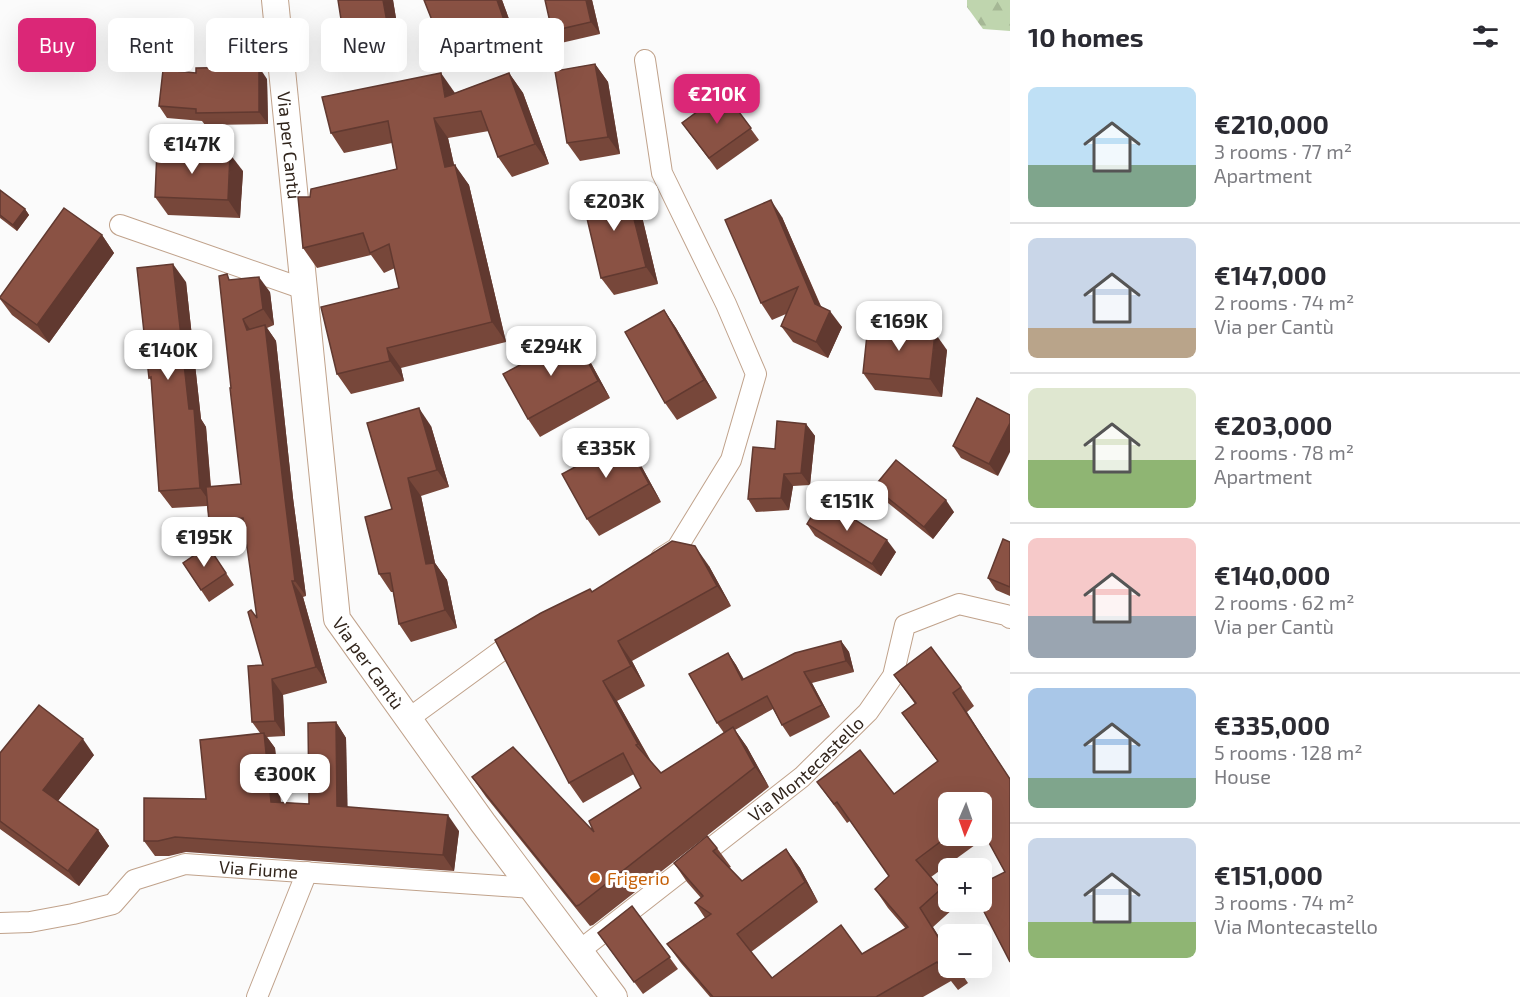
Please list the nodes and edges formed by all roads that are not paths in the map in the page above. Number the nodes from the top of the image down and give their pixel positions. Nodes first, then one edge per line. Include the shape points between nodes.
1 (274, 0) edge
2 (645, 60) dead end
3 (120, 225) dead end
4 (304, 289) junction
5 (641, 570) edge
6 (1010, 618) edge
7 (544, 626) edge
8 (408, 719) junction
9 (307, 872) junction
10 (532, 888) junction
11 (0, 923) edge
12 (579, 951) junction
13 (257, 997) edge
14 (614, 997) edge

1 - 4 street, Via per Cantù
2 - 5 street via 662,174 756,374 731,460 677,548
3 - 4 street
4 - 8 street, Via per Cantù via 337,619
6 - 12 street, Via Montecastello via 959,604 905,625 893,676 868,712 802,777
7 - 8 street via 509,645
8 - 10 street, Via per Cantù
9 - 10 street, Via Fiume
9 - 11 street, Via Fiume via 185,864 134,880 113,904 30,922
9 - 13 street
10 - 12 street, Via per Cantù
12 - 14 street, Via per Cantù

